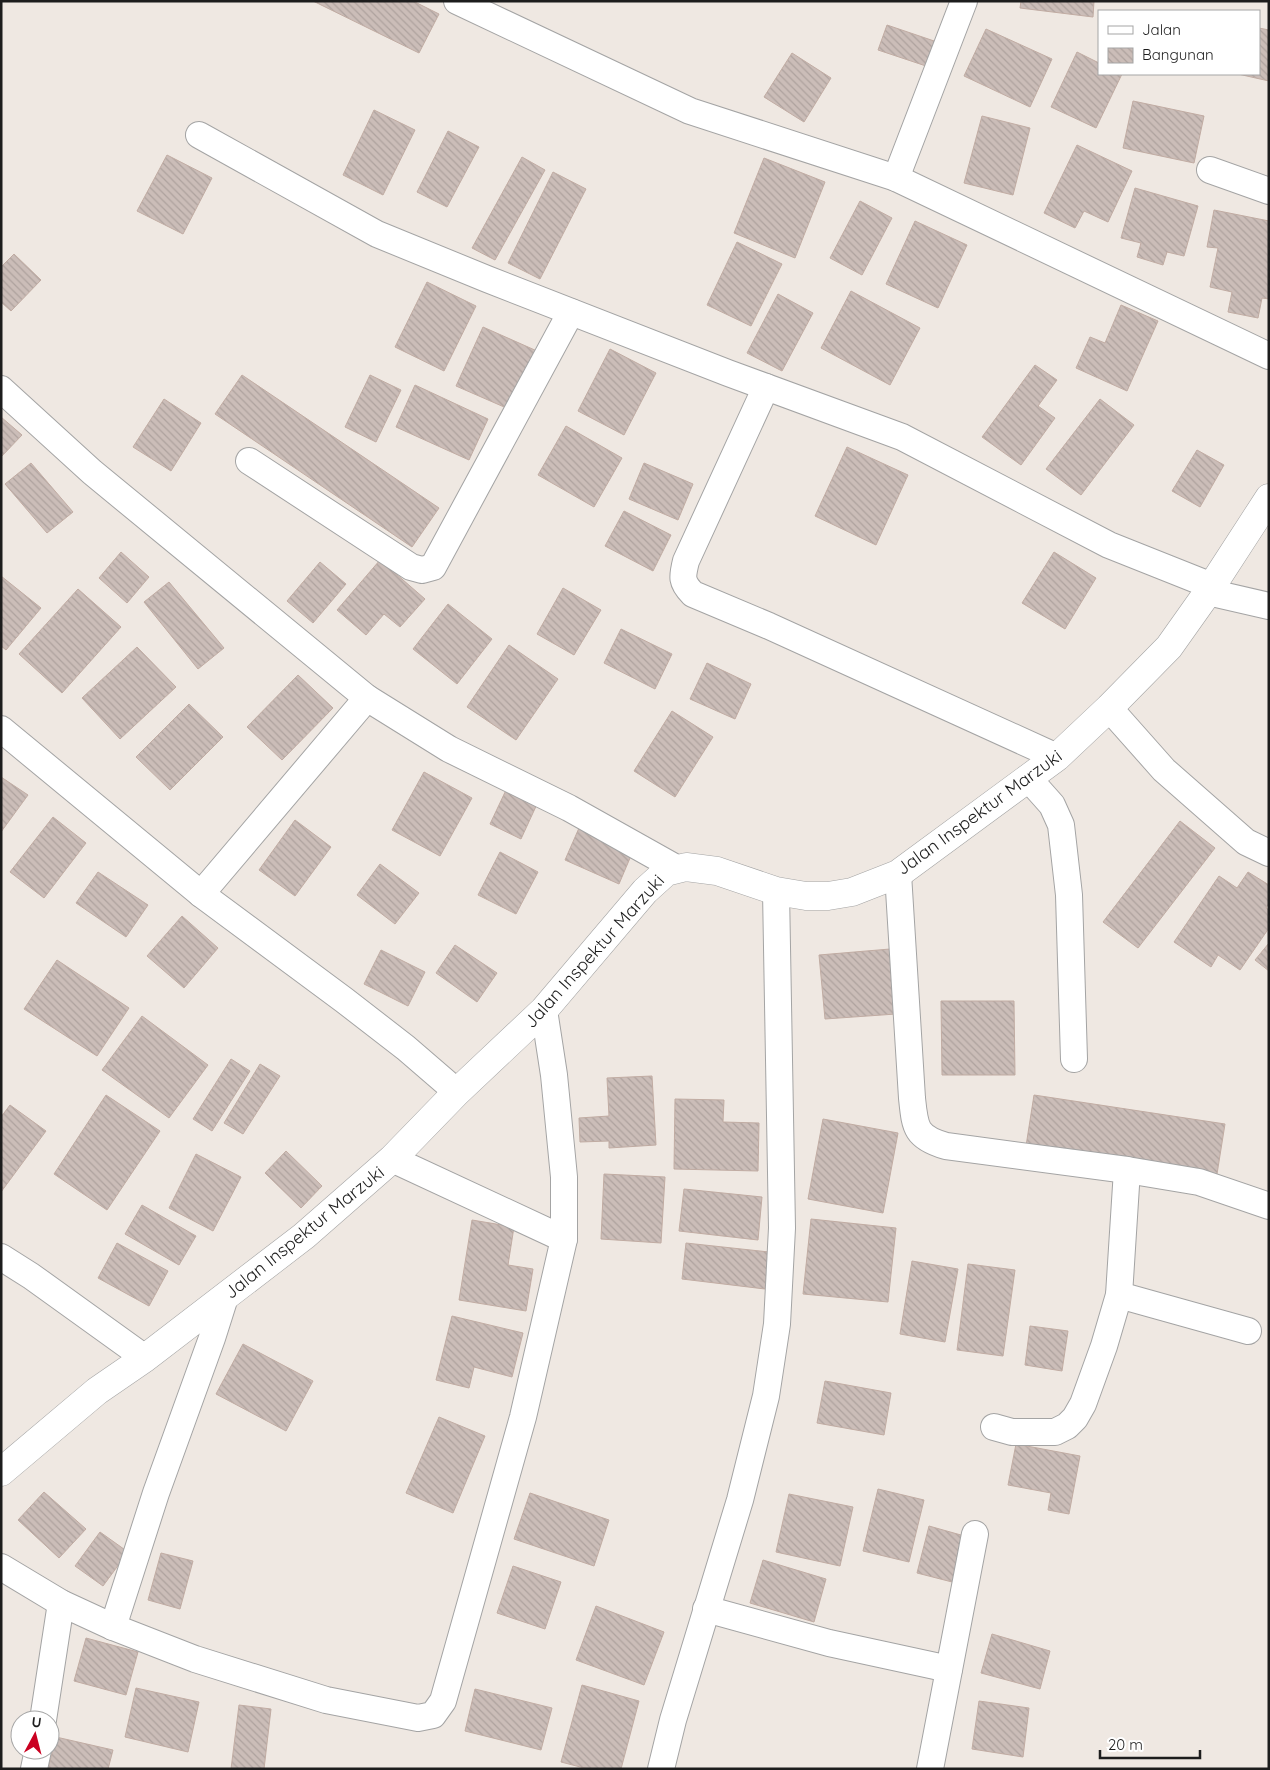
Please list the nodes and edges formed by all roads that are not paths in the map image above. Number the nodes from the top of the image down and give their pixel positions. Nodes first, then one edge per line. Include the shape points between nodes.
1 (457, 1) edge
2 (964, 1) edge
3 (199, 135) dead end
4 (1210, 170) dead end
5 (896, 178) junction
6 (1269, 191) edge
7 (571, 312) junction
8 (1269, 356) edge
9 (766, 387) junction
10 (1, 389) edge
11 (249, 461) dead end
12 (1269, 498) edge
13 (1210, 589) junction
14 (1269, 606) edge
15 (367, 698) junction
16 (1109, 708) junction
17 (1, 729) edge
18 (1057, 757) junction
19 (1028, 778) junction
20 (1269, 853) edge
21 (676, 868) junction
22 (898, 874) junction
23 (776, 891) junction
24 (201, 894) junction
25 (544, 1010) junction
26 (1074, 1059) dead end
27 (457, 1092) junction
28 (392, 1159) junction
29 (1127, 1170) junction
30 (1269, 1206) edge
31 (564, 1239) junction
32 (1, 1257) edge
33 (1119, 1295) junction
34 (225, 1296) junction
35 (1248, 1331) dead end
36 (145, 1358) junction
37 (994, 1427) dead end
38 (1, 1472) edge
39 (975, 1534) dead end
40 (1, 1567) edge
41 (61, 1603) junction
42 (706, 1609) junction
43 (113, 1627) junction
44 (949, 1669) junction
45 (45, 1710) edge
46 (661, 1769) edge
47 (930, 1769) edge

1 - 5 street via 690,111
2 - 5 street
3 - 7 street via 378,234
4 - 6 street
5 - 8 street
7 - 9 street
7 - 11 street via 433,567 411,568
9 - 13 street via 902,437 1109,545
9 - 18 street via 686,561 682,576 685,587 693,594
10 - 15 street via 92,472
12 - 13 street, Jalan Inspektur Marzuki
13 - 14 street
13 - 16 street, Jalan Inspektur Marzuki via 1169,647
15 - 21 street via 449,749 569,808
15 - 24 street
16 - 18 street, Jalan Inspektur Marzuki
16 - 20 street via 1164,770 1246,842
17 - 24 street
18 - 19 street, Jalan Inspektur Marzuki
19 - 22 street, Jalan Inspektur Marzuki
19 - 26 street via 1052,805 1061,825 1069,895
21 - 23 street, Jalan Inspektur Marzuki via 717,870
21 - 25 street, Jalan Inspektur Marzuki via 659,877 645,891
22 - 23 street, Jalan Inspektur Marzuki via 852,892 828,896
22 - 29 street via 912,1098 920,1134 946,1146
23 - 42 street via 782,1228 777,1324 766,1396 740,1500
24 - 27 street via 344,1000
25 - 27 street, Jalan Inspektur Marzuki
25 - 31 street via 564,1177
27 - 28 street, Jalan Inspektur Marzuki
28 - 31 street
28 - 34 street, Jalan Inspektur Marzuki via 304,1236
29 - 30 street via 1199,1182
29 - 33 street
31 - 43 street via 523,1417 443,1701 433,1715 418,1718 326,1700 195,1659
32 - 36 street
33 - 35 street
33 - 37 street via 1083,1404 1068,1426 1055,1432 1012,1432
34 - 36 street, Jalan Inspektur Marzuki
34 - 43 street
36 - 38 street, Jalan Inspektur Marzuki via 97,1391
39 - 44 street
40 - 41 street
41 - 43 street
41 - 45 street
42 - 44 street via 829,1643
42 - 46 street
44 - 47 street

